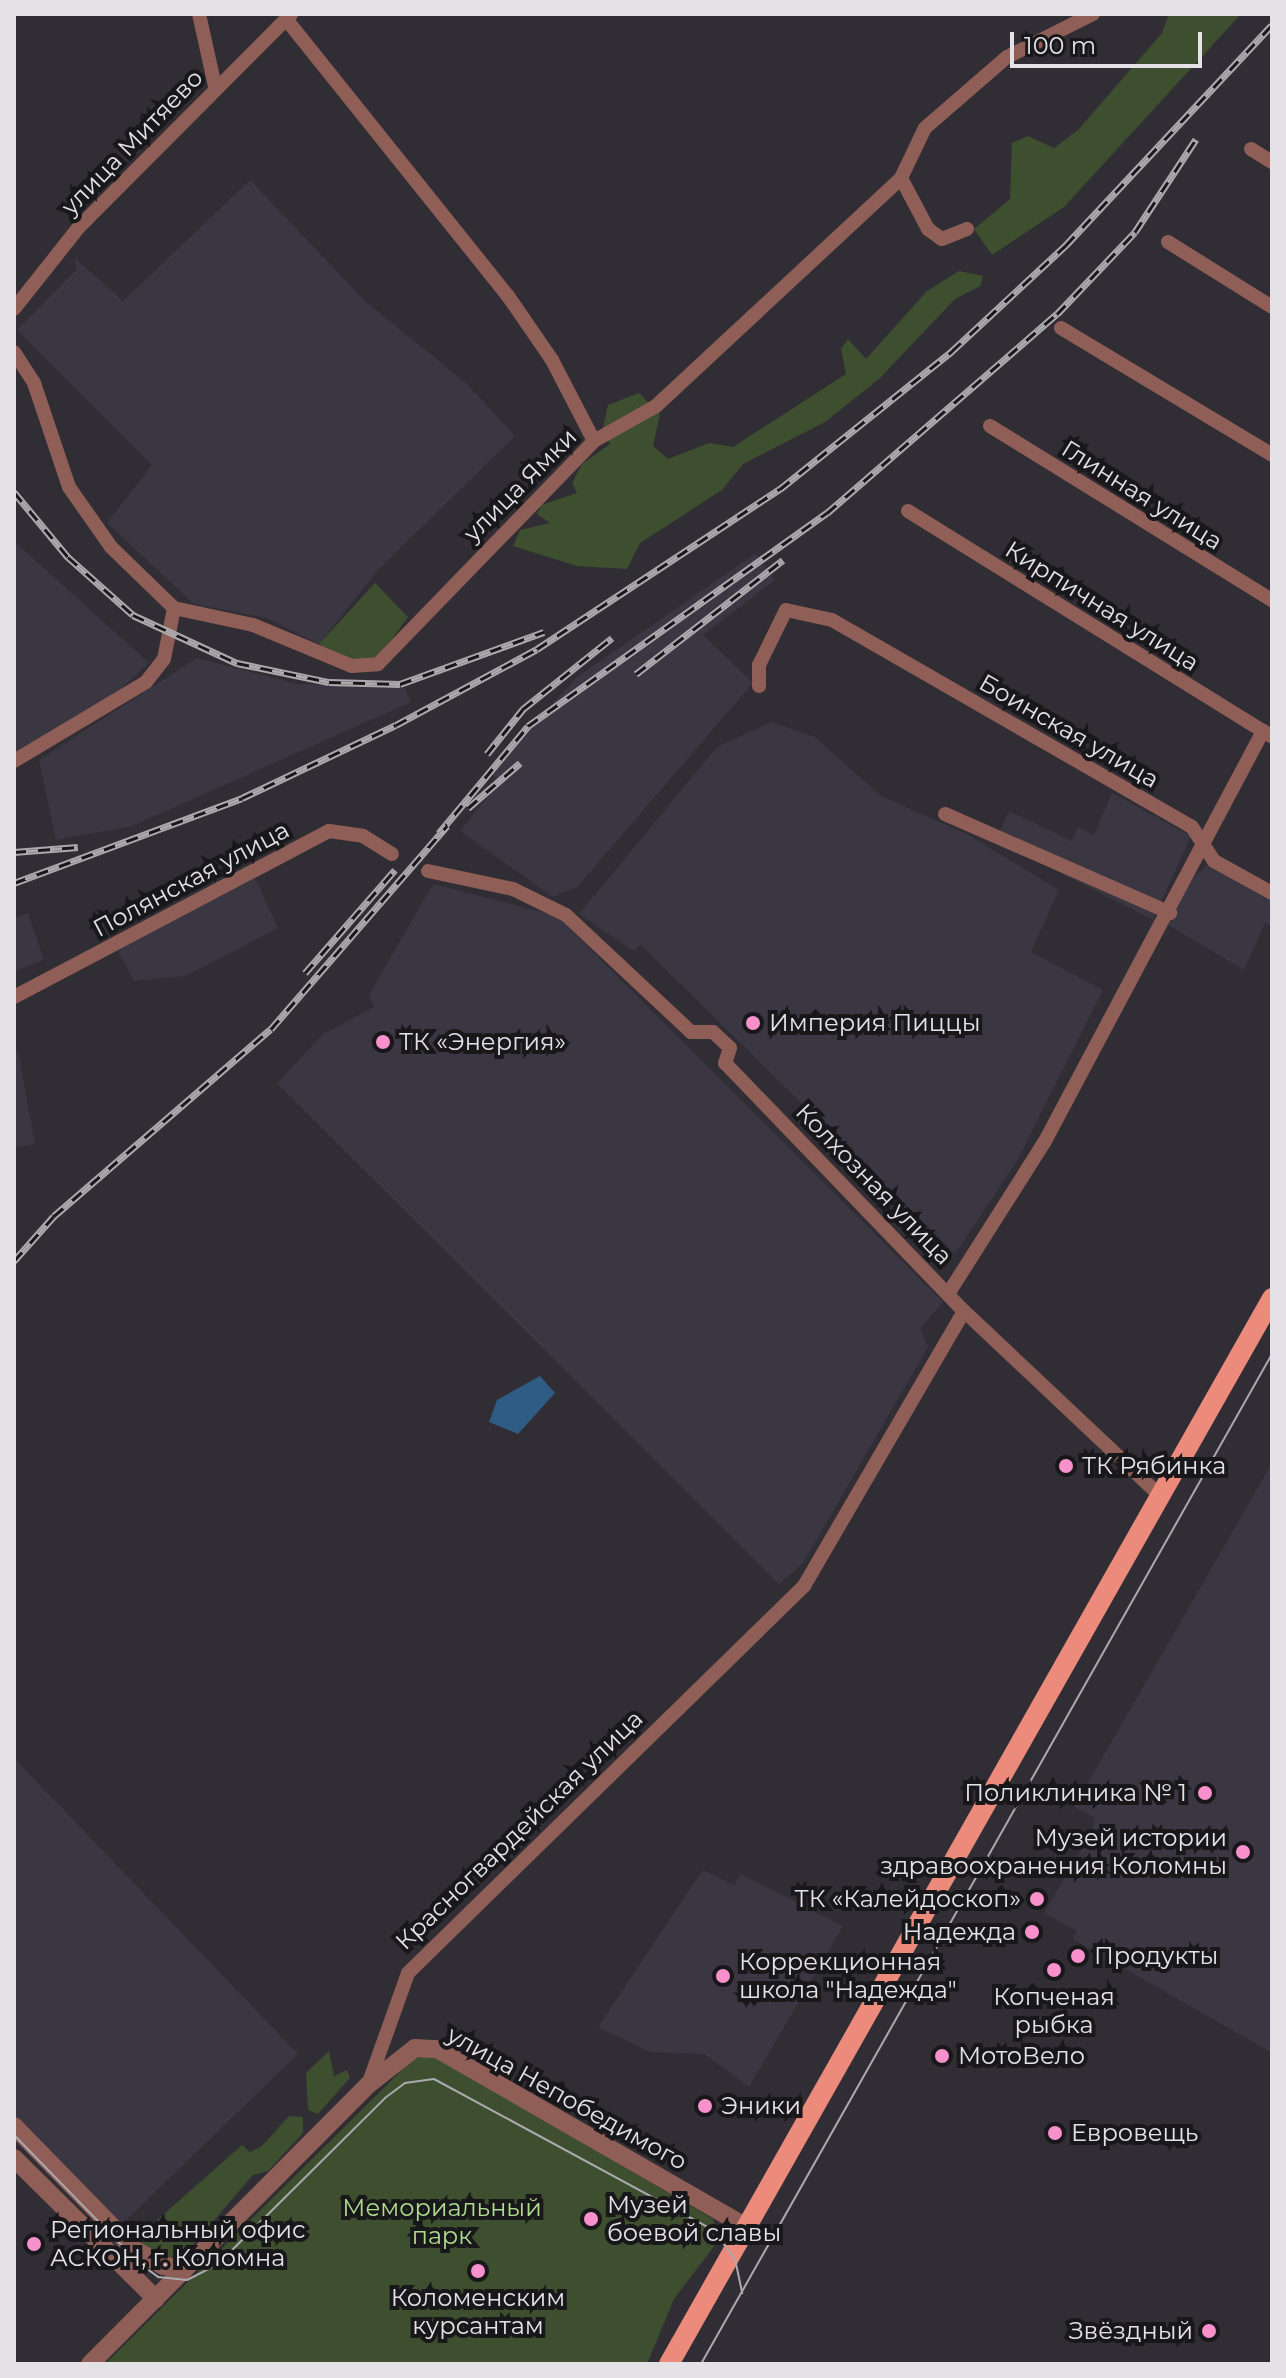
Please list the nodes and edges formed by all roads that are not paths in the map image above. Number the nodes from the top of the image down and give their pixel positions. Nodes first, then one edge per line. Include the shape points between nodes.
1 (1093, 14) edge
2 (195, 15) edge
3 (289, 16) edge
4 (1054, 20) edge
5 (215, 86) junction
6 (1251, 149) dead end
7 (1272, 162) edge
8 (901, 178) junction
9 (967, 229) dead end
10 (1168, 242) dead end
11 (1272, 307) edge
12 (14, 309) edge
13 (1061, 328) dead end
14 (14, 352) edge
15 (990, 426) dead end
16 (594, 441) junction
17 (1272, 455) edge
18 (908, 511) dead end
19 (1272, 600) edge
20 (174, 608) junction
21 (759, 686) dead end
22 (1268, 734) edge
23 (14, 761) edge
24 (945, 814) dead end
25 (1200, 844) junction
26 (392, 854) dead end
27 (428, 871) dead end
28 (1272, 893) edge
29 (1170, 913) junction
30 (14, 997) edge
31 (948, 1294) junction
32 (1272, 1298) edge
33 (964, 1311) junction
34 (1160, 1496) junction
35 (368, 2085) junction
36 (14, 2126) edge
37 (14, 2158) edge
38 (746, 2227) junction
39 (186, 2268) junction
40 (156, 2299) junction
41 (90, 2364) edge
42 (669, 2364) edge

1 - 4 street, улица Ямки via 1076,28
2 - 5 street
3 - 5 street, улица Митяево
3 - 16 street via 508,296 552,360
4 - 8 street, улица Ямки via 925,128
5 - 12 street, улица Митяево via 79,227
6 - 7 street
8 - 9 street via 928,229 942,239
8 - 16 street, улица Ямки via 656,406
10 - 11 street
13 - 17 street
14 - 20 street via 34,383 69,487 111,547
15 - 19 street, Глинная улица
16 - 20 street, улица Ямки via 378,664 352,666 253,625
18 - 22 street, Кирпичная улица
20 - 23 street via 164,659 146,682
21 - 25 street, Боинская улица via 759,665 786,610 832,620 1192,827
22 - 25 street
24 - 29 street
25 - 28 street, Боинская улица via 1214,861
25 - 29 street
26 - 30 street, Полянская улица via 363,836 329,831
27 - 31 street, Колхозная улица via 513,889 566,915 691,1032 713,1032 730,1048 725,1063
29 - 31 street via 1044,1143
31 - 33 street, Колхозная улица
32 - 34 main road
33 - 34 street, Колхозная улица
33 - 35 street, Красногвардейская улица via 804,1586 408,1973
34 - 38 main road
35 - 38 street, улица Непобедимого via 402,2054 437,2049
35 - 39 street, Красногвардейская улица
36 - 39 street via 134,2249 163,2266
37 - 40 street
38 - 42 main road
39 - 40 street, Красногвардейская улица
40 - 41 street, Красногвардейская улица

